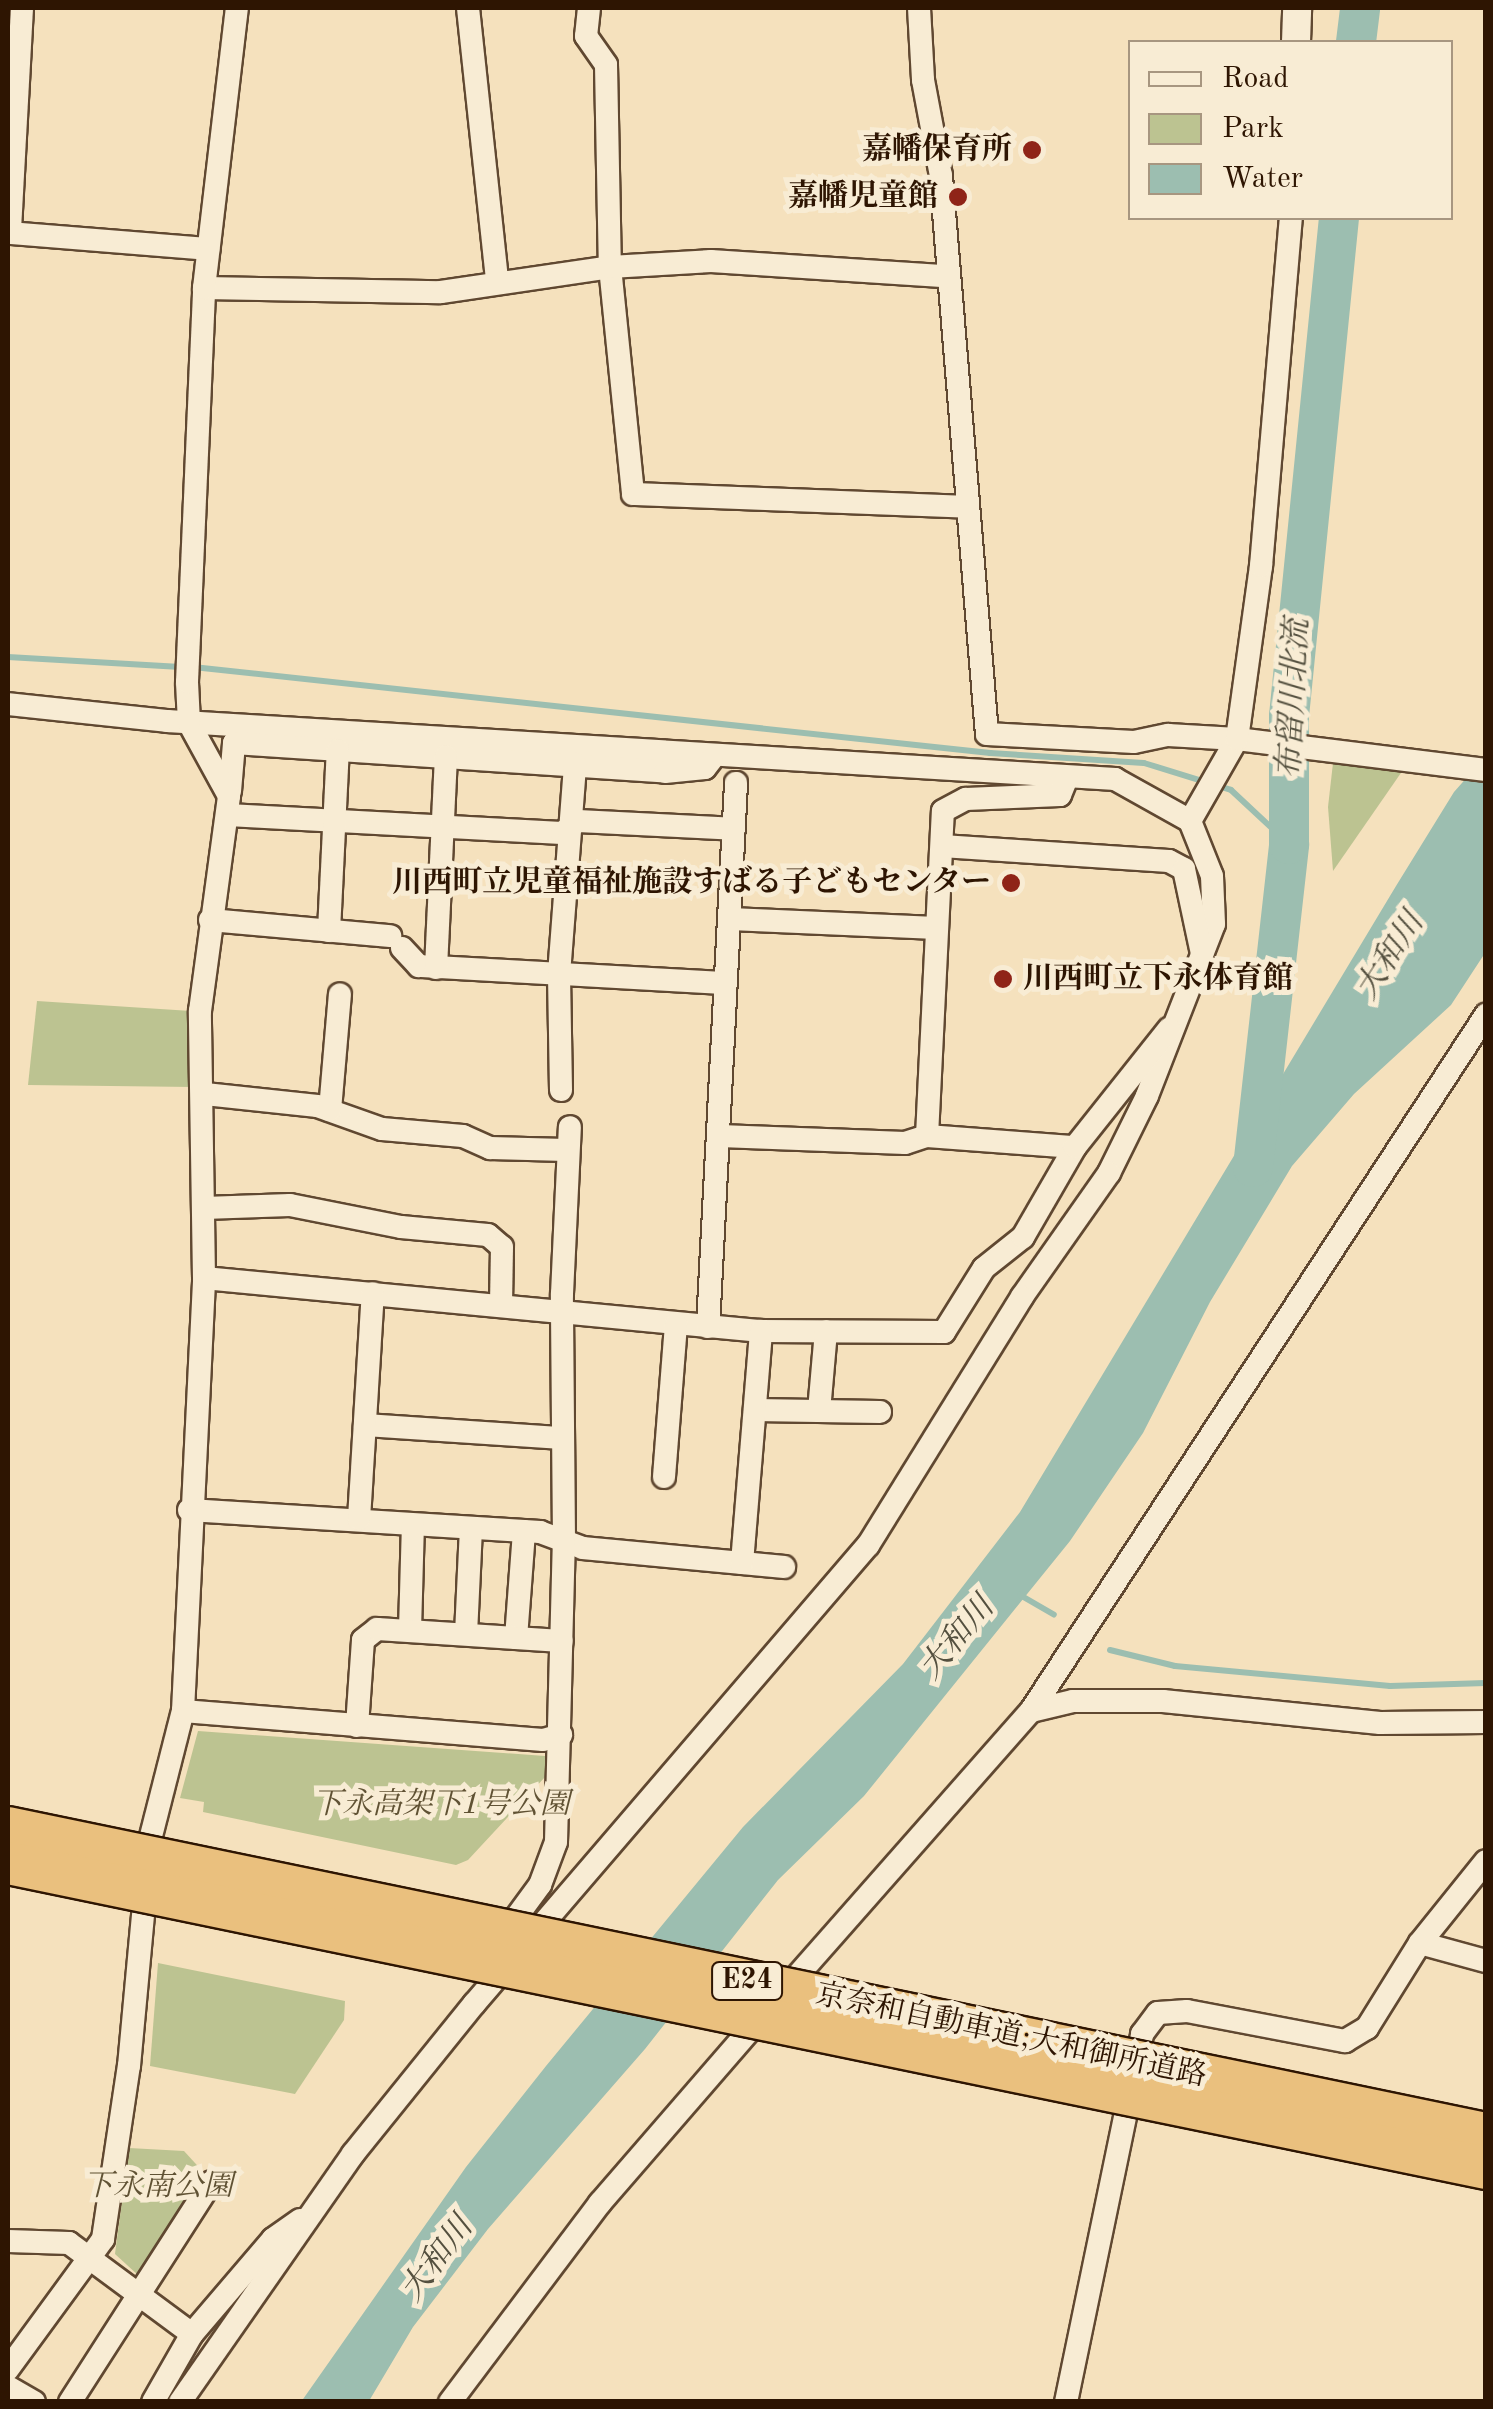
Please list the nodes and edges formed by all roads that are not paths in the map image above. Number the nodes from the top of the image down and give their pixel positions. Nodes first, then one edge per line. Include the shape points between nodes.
1 (22, 8) edge
2 (237, 8) edge
3 (468, 8) edge
4 (589, 8) edge
5 (919, 8) edge
6 (1296, 8) edge
7 (1296, 40) edge
8 (1291, 220) edge
9 (208, 249) junction
10 (610, 267) junction
11 (946, 276) junction
12 (498, 281) junction
13 (204, 288) junction
14 (964, 507) junction
15 (8, 704) edge
16 (193, 731) junction
17 (1245, 740) junction
18 (234, 743) junction
19 (1133, 744) junction
20 (338, 750) junction
21 (446, 756) junction
22 (714, 756) junction
23 (575, 764) junction
24 (1486, 770) edge
25 (1116, 776) junction
26 (1068, 778) junction
27 (736, 782) dead end
28 (228, 806) junction
29 (1196, 812) junction
30 (337, 821) junction
31 (442, 826) junction
32 (569, 827) junction
33 (734, 829) junction
34 (942, 846) junction
35 (210, 920) junction
36 (730, 920) junction
37 (937, 928) junction
38 (329, 932) junction
39 (1202, 956) junction
40 (436, 968) junction
41 (558, 974) junction
42 (726, 983) junction
43 (340, 994) dead end
44 (1486, 1015) edge
45 (1179, 1020) junction
46 (560, 1090) dead end
47 (205, 1094) junction
48 (330, 1110) junction
49 (720, 1136) junction
50 (927, 1136) junction
51 (1075, 1147) junction
52 (204, 1208) junction
53 (204, 1278) junction
54 (372, 1293) junction
55 (501, 1304) junction
56 (562, 1312) junction
57 (676, 1324) junction
58 (708, 1327) junction
59 (761, 1331) junction
60 (826, 1332) junction
61 (755, 1410) junction
62 (819, 1411) junction
63 (880, 1412) dead end
64 (365, 1426) junction
65 (563, 1438) junction
66 (664, 1478) dead end
67 (189, 1510) junction
68 (359, 1519) junction
69 (413, 1524) junction
70 (471, 1528) junction
71 (524, 1531) junction
72 (564, 1540) junction
73 (742, 1563) junction
74 (784, 1568) dead end
75 (410, 1630) junction
76 (466, 1634) junction
77 (516, 1638) junction
78 (562, 1641) junction
79 (183, 1711) junction
80 (1032, 1711) junction
81 (1486, 1722) edge
82 (357, 1726) junction
83 (561, 1735) junction
84 (8, 1828) edge
85 (1486, 1861) edge
86 (8, 1862) edge
87 (1420, 1943) junction
88 (1486, 1961) edge
89 (474, 2004) junction
90 (1486, 2134) edge
91 (1486, 2168) edge
92 (211, 2182) dead end
93 (310, 2216) junction
94 (8, 2240) edge
95 (90, 2258) junction
96 (139, 2294) junction
97 (192, 2334) junction
98 (12, 2356) edge
99 (8, 2388) edge
100 (34, 2402) edge
101 (70, 2402) edge
102 (153, 2402) edge
103 (180, 2402) edge
104 (450, 2402) edge
105 (1066, 2402) edge

1 - 9 street via 10,233
2 - 9 street
3 - 12 street
4 - 10 street via 586,36 606,65
5 - 11 street
6 - 7 street
8 - 17 street
9 - 13 street
10 - 11 street via 711,261
10 - 12 street
10 - 14 street via 633,494
11 - 14 street
12 - 13 street via 441,292
13 - 16 street via 186,682
14 - 19 street via 987,734
15 - 16 street
16 - 18 street
16 - 22 street via 360,728
16 - 28 street
17 - 19 street via 1168,735
17 - 24 street
17 - 29 street
18 - 20 street
18 - 28 street
19 - 25 street
20 - 21 street
20 - 30 street
21 - 23 street
21 - 31 street
22 - 23 street via 704,768 665,772
22 - 26 street
23 - 32 street
25 - 26 street
25 - 29 street
26 - 34 street via 1060,795 966,799 943,811
27 - 33 street
28 - 30 street
28 - 35 street
29 - 39 street via 1212,876 1214,924
30 - 31 street
30 - 38 street
31 - 32 street via 562,833
31 - 40 street
32 - 33 street via 578,820
32 - 41 street
33 - 36 street
34 - 37 street
34 - 39 street via 1168,861 1184,869
35 - 38 street
35 - 47 street via 200,1011
36 - 37 street
36 - 42 street
37 - 50 street
38 - 40 street via 396,942 419,966
39 - 45 street
40 - 41 street
41 - 42 street
41 - 46 street
42 - 49 street
43 - 48 street
44 - 80 street
45 - 51 street
45 - 89 street via 1109,1172 1011,1314 868,1545
47 - 48 street
47 - 52 street
48 - 56 street via 382,1129 463,1136 490,1148 568,1139
49 - 50 street via 906,1143
49 - 58 street
50 - 51 street
51 - 60 street via 1022,1237 984,1268 944,1332
52 - 53 street
52 - 55 street via 290,1205 401,1227 488,1235 502,1247
53 - 54 street
53 - 67 street
54 - 55 street
54 - 64 street
55 - 56 street
56 - 57 street
56 - 65 street
57 - 58 street
57 - 66 street
58 - 59 street
59 - 60 street
59 - 61 street
60 - 62 street
61 - 62 street
61 - 73 street
62 - 63 street
64 - 65 street
64 - 68 street
65 - 72 street
67 - 68 street
67 - 79 street
68 - 69 street
69 - 70 street
69 - 75 street
70 - 71 street
70 - 76 street
71 - 72 street
71 - 77 street
72 - 73 street via 583,1548
72 - 78 street
73 - 74 street
75 - 76 street
75 - 82 street via 377,1629 363,1640
76 - 77 street
77 - 78 street
78 - 83 street
79 - 82 street
79 - 95 street via 150,1840 130,2066 103,2239
80 - 81 street via 1073,1701 1163,1702 1380,1722
80 - 104 street via 600,2202
82 - 83 street via 542,1740
83 - 89 street via 556,1842 540,1885 481,1966
84 - 90 highway, 京奈和自動車道;大和御所道路 / E24, bridge
85 - 87 street
86 - 91 highway, 京奈和自動車道;大和御所道路 / E24, bridge
87 - 88 street
87 - 105 street via 1367,2028 1345,2041 1187,2011 1158,2013 1142,2034
89 - 93 street
92 - 96 street
93 - 97 street via 273,2239
93 - 103 street
94 - 95 street via 68,2243
95 - 96 street
95 - 98 street
96 - 97 street
96 - 101 street
97 - 102 street
99 - 100 street

